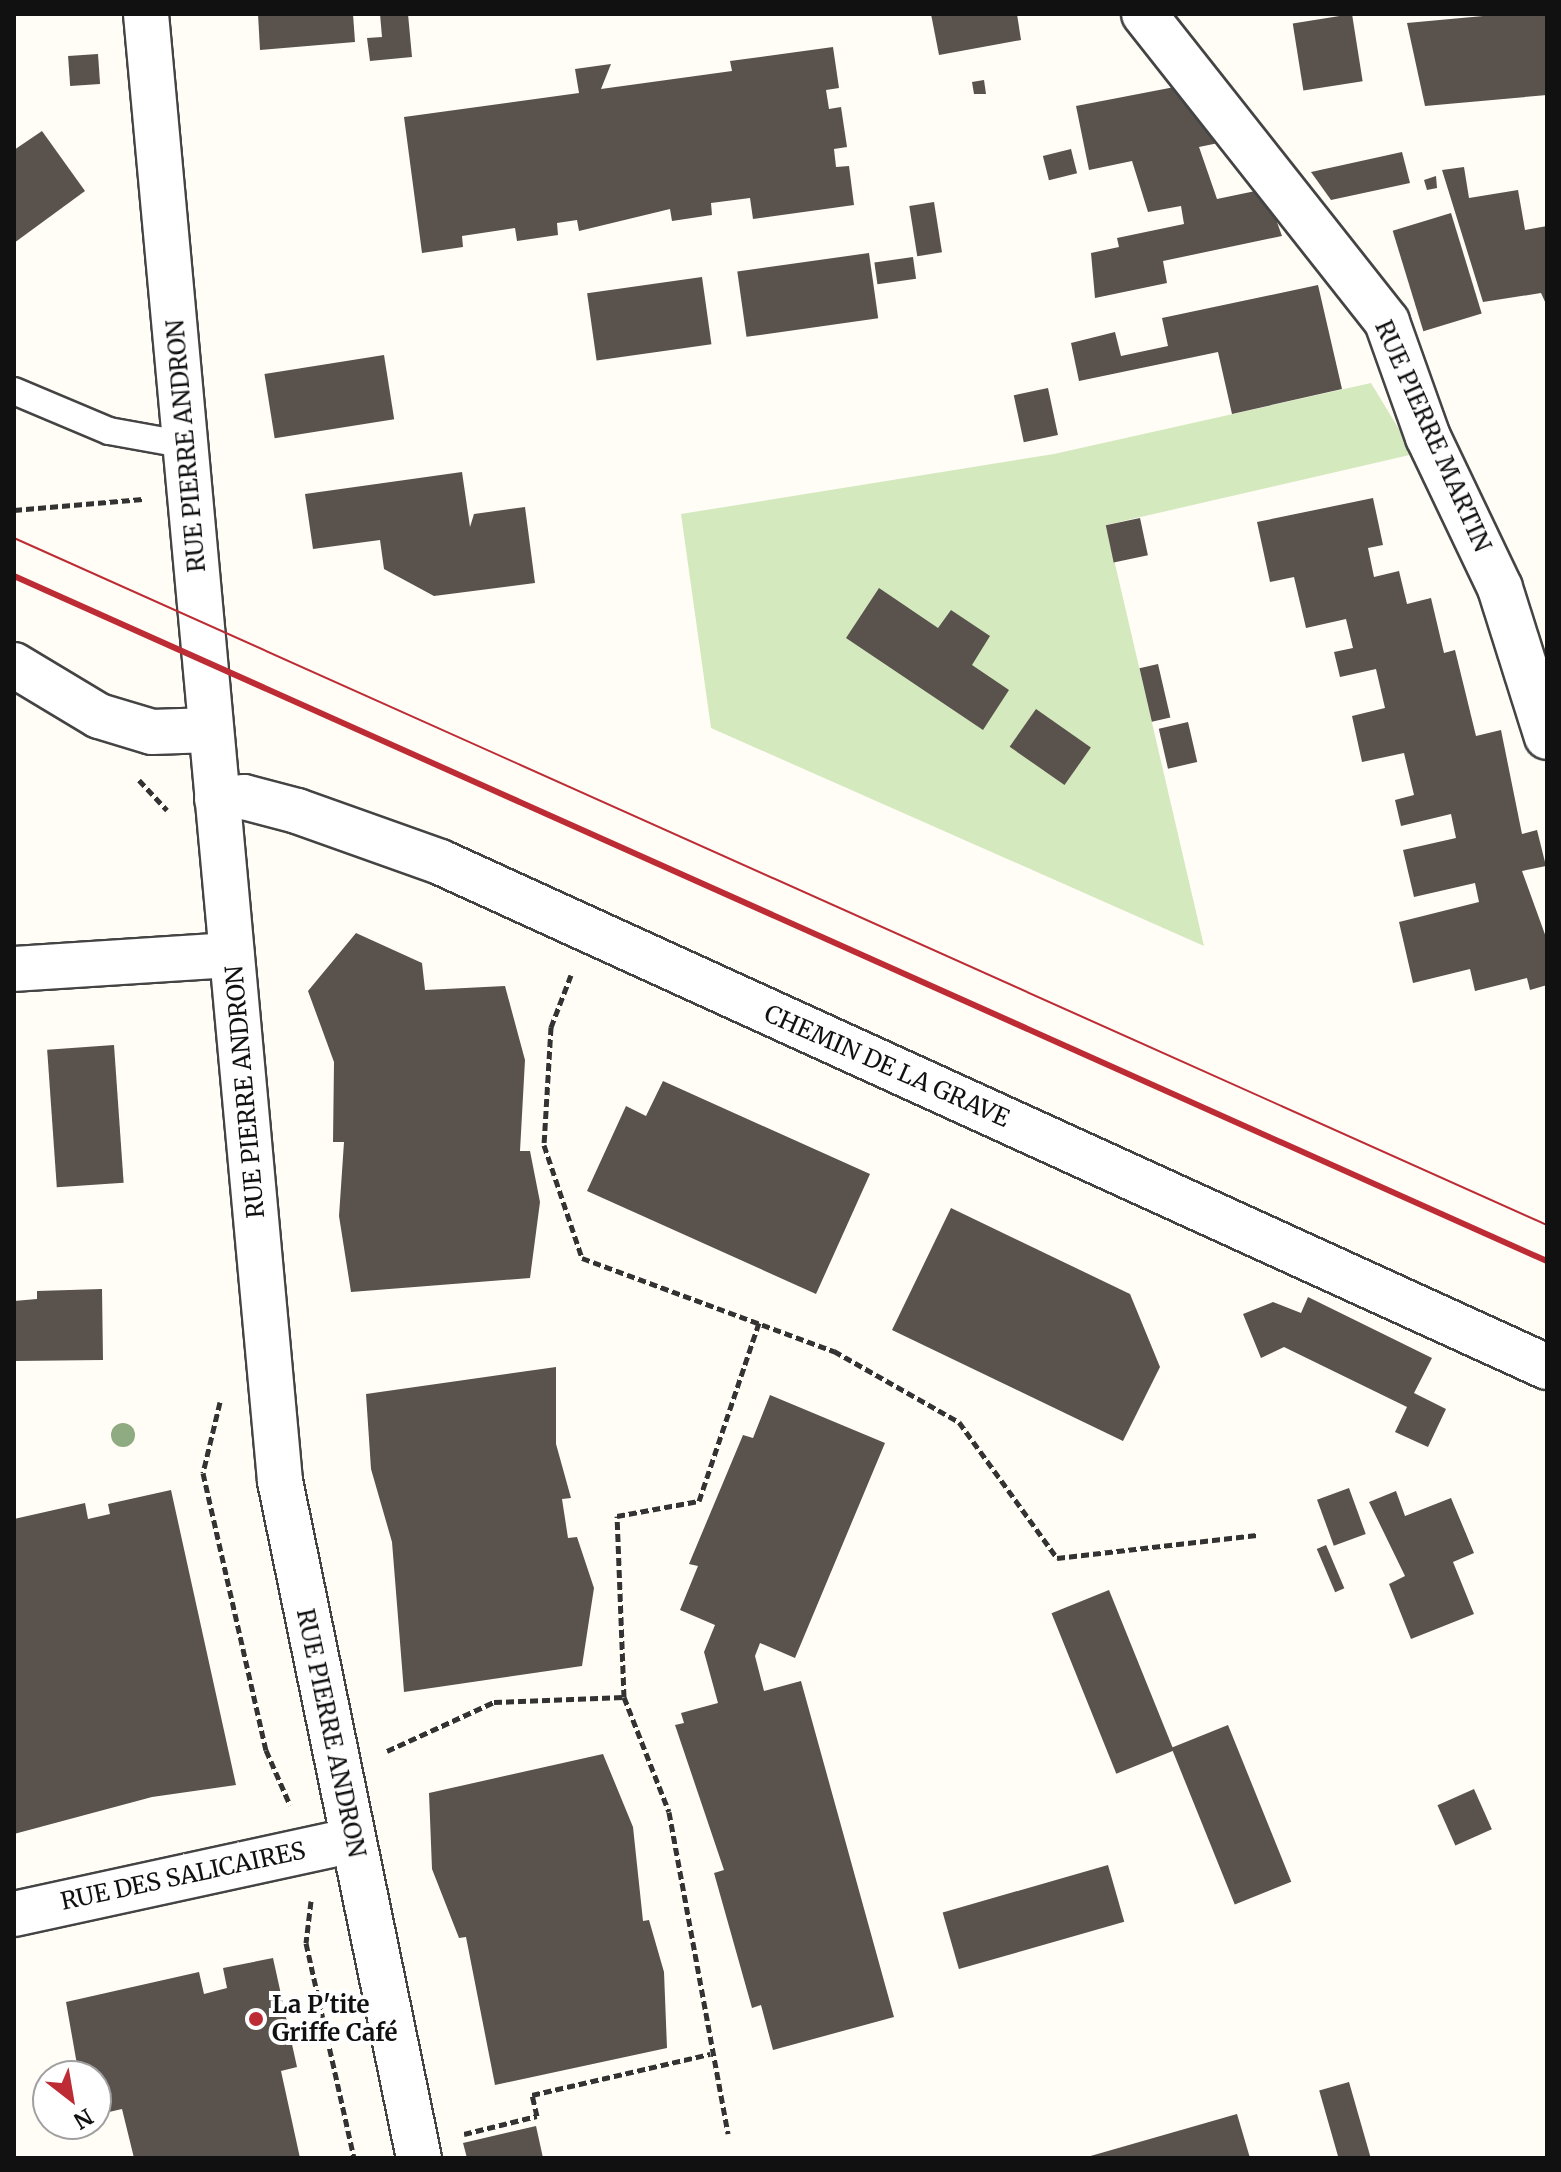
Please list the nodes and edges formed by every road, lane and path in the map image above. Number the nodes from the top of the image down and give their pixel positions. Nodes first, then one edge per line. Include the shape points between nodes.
1 (146, 14) edge
2 (1144, 14) edge
3 (14, 391) edge
4 (187, 445) junction
5 (192, 495) junction
6 (14, 510) edge
7 (14, 665) edge
8 (211, 730) junction
9 (1547, 737) edge
10 (217, 799) junction
11 (588, 930) junction
12 (232, 955) junction
13 (14, 969) edge
14 (759, 1323) junction
15 (1547, 1367) edge
16 (1257, 1535) dead end
17 (624, 1697) junction
18 (339, 1776) junction
19 (353, 1840) junction
20 (14, 1914) edge
21 (710, 2054) junction
22 (728, 2134) dead end
23 (418, 2152) edge

1 - 4 street, RUE PIERRE ANDRON
2 - 9 street, RUE PIERRE MARTIN via 1387,322 1428,437 1500,588
3 - 4 lane via 109,431
4 - 5 street, RUE PIERRE ANDRON
5 - 6 path
5 - 8 street, RUE PIERRE ANDRON
7 - 8 street via 99,716 152,732
8 - 10 street, RUE PIERRE ANDRON
10 - 11 street, CHEMIN DE LA GRAVE via 244,797 311,816 440,862
10 - 12 street, RUE PIERRE ANDRON
11 - 14 path via 551,1027 544,1145 582,1258
11 - 15 street, CHEMIN DE LA GRAVE
12 - 13 street
12 - 18 street, RUE PIERRE ANDRON via 280,1481
14 - 16 path via 834,1351 959,1422 1057,1558
14 - 17 path via 699,1501 617,1516
17 - 18 path via 494,1702
17 - 21 path via 669,1812 699,1951
18 - 19 street, RUE PIERRE ANDRON
19 - 20 street, RUE DES SALICAIRES
19 - 23 street, RUE PIERRE ANDRON
21 - 22 path
21 - 23 path via 532,2095 537,2116

